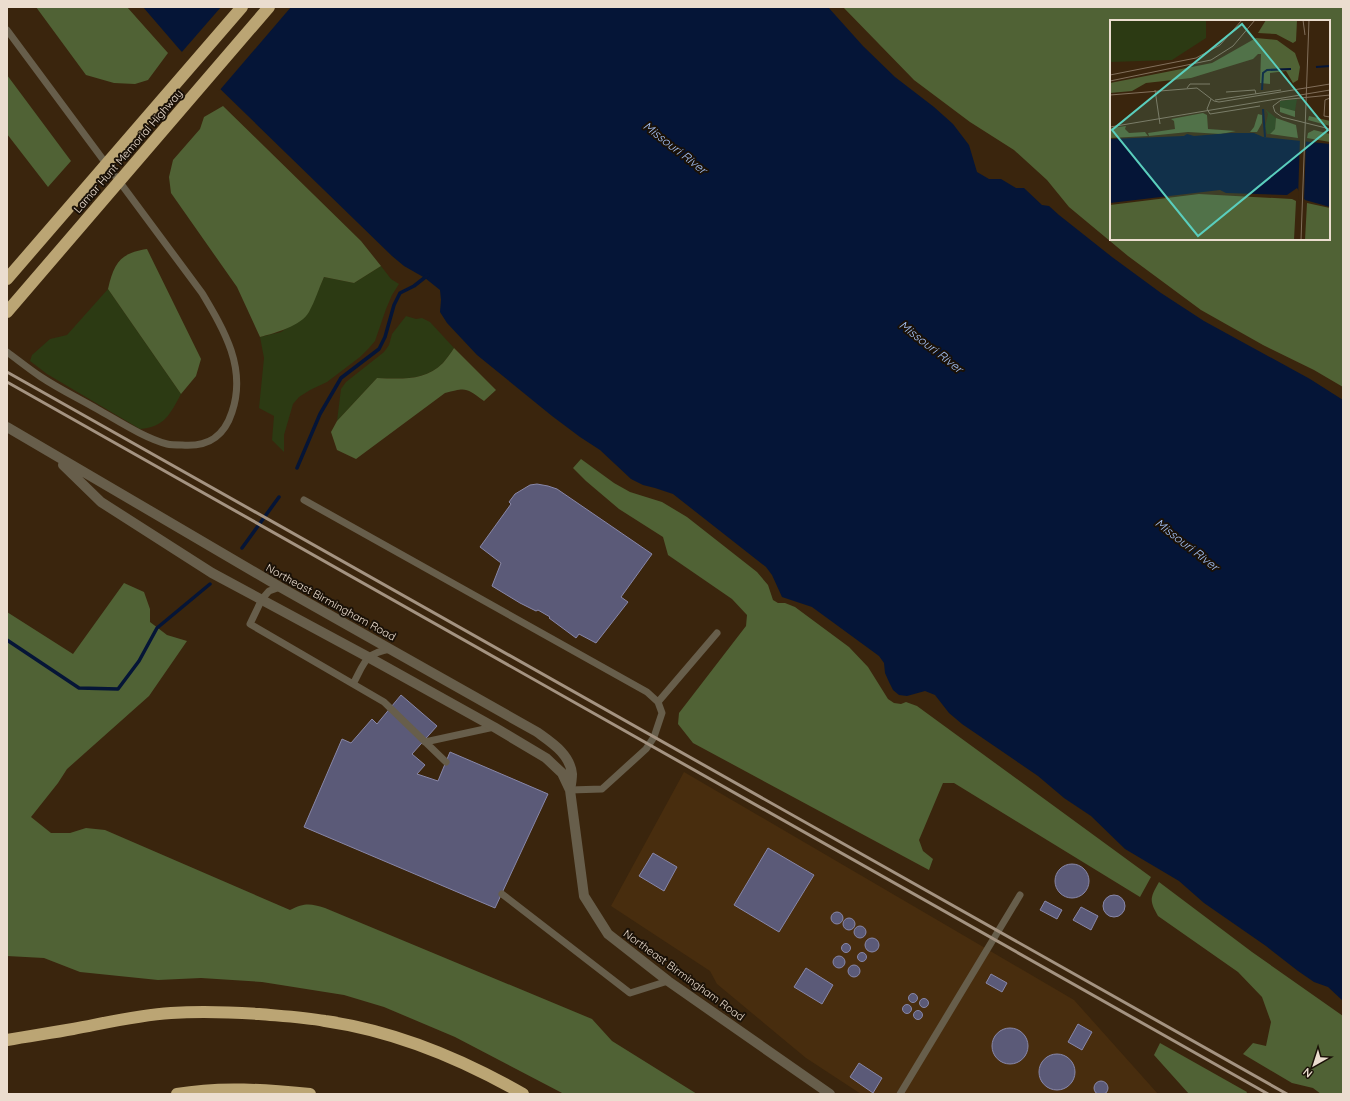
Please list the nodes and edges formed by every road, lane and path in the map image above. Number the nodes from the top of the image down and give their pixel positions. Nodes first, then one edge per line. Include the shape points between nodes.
1 (242, 7) edge
2 (269, 7) edge
3 (7, 30) edge
4 (7, 279) edge
5 (7, 312) edge
6 (7, 352) edge
7 (7, 427) edge
8 (51, 453) junction
9 (304, 500) dead end
10 (280, 587) junction
11 (262, 599) junction
12 (717, 633) dead end
13 (390, 649) junction
14 (368, 657) junction
15 (353, 684) junction
16 (658, 702) junction
17 (494, 727) junction
18 (425, 742) junction
19 (446, 762) dead end
20 (570, 790) junction
21 (502, 894) dead end
22 (1020, 895) dead end
23 (668, 981) junction
24 (7, 1040) edge
25 (177, 1094) edge
26 (310, 1094) edge
27 (523, 1094) edge
28 (830, 1094) edge
29 (900, 1094) edge

1 - 4 highway, Lamar Hunt Memorial Highway, bridge
2 - 5 highway, Lamar Hunt Memorial Highway, bridge
3 - 6 lane via 213,311 227,338 235,364 237,385 234,406 229,421 221,433 211,441 201,445 167,444 138,432 42,377
7 - 8 street, Northeast Birmingham Road
8 - 10 street, Northeast Birmingham Road
8 - 11 street, Northeast Birmingham Road via 102,502 212,573
9 - 16 lane via 647,692
10 - 11 lane via 269,591
10 - 13 street, Northeast Birmingham Road
11 - 14 street, Northeast Birmingham Road
11 - 15 lane via 250,624
12 - 16 lane
13 - 14 lane via 378,651
13 - 20 street, Northeast Birmingham Road via 537,732 560,750 568,760 572,774
14 - 15 lane
14 - 17 street, Northeast Birmingham Road
15 - 18 lane via 384,702
16 - 20 lane via 662,713 654,737 646,749 602,789
17 - 18 lane
17 - 20 street, Northeast Birmingham Road via 546,758 562,773
18 - 19 lane
20 - 23 street, Northeast Birmingham Road via 584,896 608,934
21 - 23 lane via 630,993
22 - 29 lane
23 - 28 street, Northeast Birmingham Road
24 - 27 highway via 170,1012 219,1011 294,1017 376,1032 416,1044 460,1062
25 - 26 highway via 243,1089

